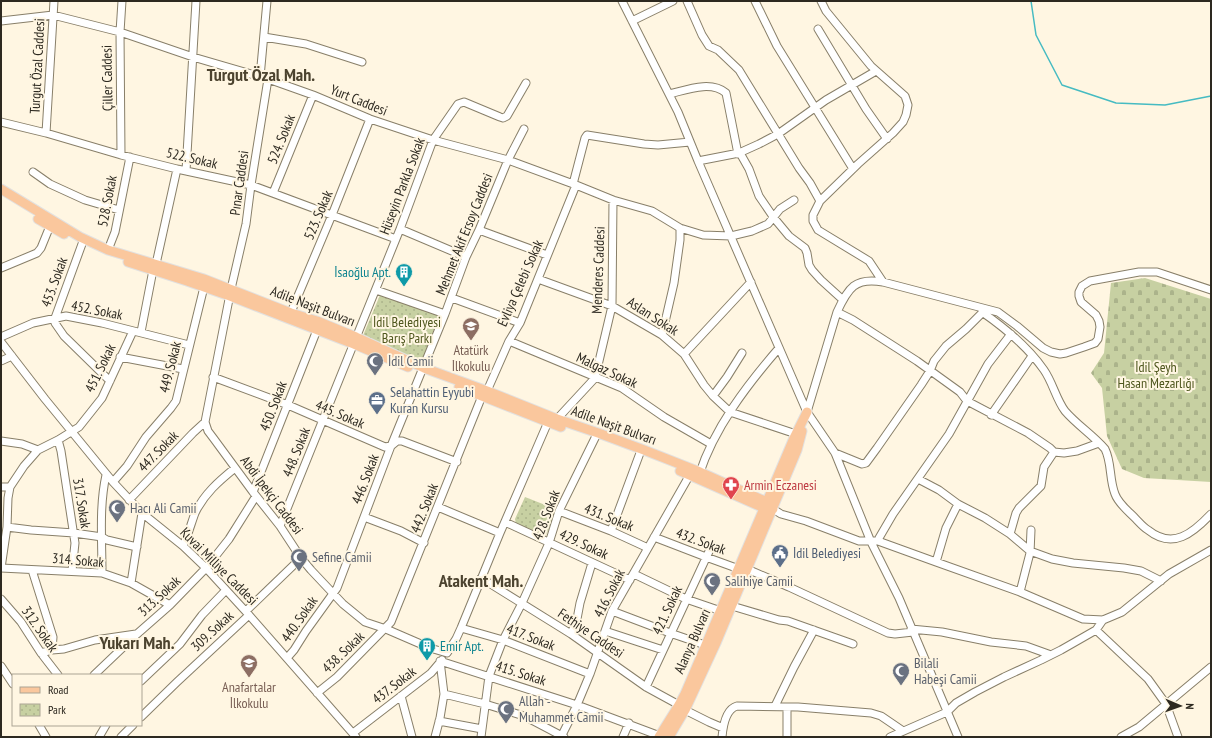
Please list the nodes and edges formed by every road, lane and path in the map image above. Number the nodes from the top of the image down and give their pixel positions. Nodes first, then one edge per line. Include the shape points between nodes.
1 (54, 1) edge
2 (122, 1) edge
3 (196, 1) edge
4 (267, 1) edge
5 (622, 1) edge
6 (673, 1) edge
7 (687, 1) edge
8 (755, 1) edge
9 (821, 1) edge
10 (53, 15) junction
11 (1, 21) edge
12 (632, 21) junction
13 (818, 30) dead end
14 (120, 32) junction
15 (264, 37) junction
16 (193, 57) junction
17 (362, 62) dead end
18 (876, 70) junction
19 (260, 77) junction
20 (268, 79) junction
21 (526, 83) dead end
22 (852, 86) junction
23 (669, 94) junction
24 (313, 95) junction
25 (816, 108) junction
26 (370, 119) junction
27 (1, 122) edge
28 (524, 129) dead end
29 (46, 133) junction
30 (778, 134) junction
31 (887, 139) junction
32 (433, 140) junction
33 (690, 142) junction
34 (739, 153) junction
35 (121, 155) junction
36 (130, 157) junction
37 (508, 160) junction
38 (698, 161) junction
39 (178, 169) junction
40 (853, 169) junction
41 (186, 171) junction
42 (33, 172) dead end
43 (251, 185) junction
44 (574, 185) junction
45 (1, 189) edge
46 (273, 193) junction
47 (1, 196) edge
48 (613, 200) junction
49 (794, 200) dead end
50 (820, 201) junction
51 (119, 210) junction
52 (332, 216) junction
53 (774, 218) junction
54 (50, 226) junction
55 (680, 228) junction
56 (400, 229) junction
57 (479, 230) junction
58 (731, 236) junction
59 (396, 239) junction
60 (82, 244) junction
61 (108, 250) junction
62 (547, 255) junction
63 (466, 257) junction
64 (154, 267) junction
65 (1, 268) edge
66 (538, 279) junction
67 (751, 282) junction
68 (883, 282) junction
69 (204, 287) junction
70 (376, 290) junction
71 (1211, 290) edge
72 (231, 293) junction
73 (452, 298) junction
74 (843, 300) junction
75 (612, 306) junction
76 (983, 310) junction
77 (838, 312) junction
78 (445, 314) junction
79 (289, 316) junction
80 (55, 318) junction
81 (520, 323) junction
82 (133, 330) junction
83 (317, 330) junction
84 (141, 332) junction
85 (1011, 334) junction
86 (662, 335) junction
87 (1, 337) edge
88 (355, 340) junction
89 (509, 341) junction
90 (1, 342) edge
91 (189, 346) junction
92 (779, 348) junction
93 (742, 352) dead end
94 (684, 354) junction
95 (12, 356) junction
96 (1032, 356) junction
97 (120, 357) junction
98 (1, 360) edge
99 (183, 369) junction
100 (423, 370) junction
101 (930, 371) junction
102 (213, 377) junction
103 (595, 378) junction
104 (110, 381) junction
105 (485, 393) junction
106 (713, 396) junction
107 (967, 401) junction
108 (288, 405) junction
109 (730, 412) junction
110 (807, 412) junction
111 (991, 415) junction
112 (557, 419) junction
113 (323, 421) junction
114 (205, 422) junction
115 (548, 422) junction
116 (72, 431) junction
117 (796, 434) junction
118 (595, 438) junction
119 (58, 440) junction
120 (1, 441) edge
121 (1099, 443) junction
122 (711, 444) junction
123 (391, 446) junction
124 (38, 450) junction
125 (1054, 452) junction
126 (640, 453) junction
127 (835, 453) junction
128 (457, 462) junction
129 (235, 468) junction
130 (695, 474) junction
131 (106, 475) junction
132 (918, 479) junction
133 (113, 482) junction
134 (10, 486) junction
135 (1, 487) edge
136 (255, 494) junction
137 (129, 500) junction
138 (958, 504) junction
139 (768, 506) junction
140 (438, 507) junction
141 (559, 511) junction
142 (142, 513) junction
143 (1211, 514) edge
144 (364, 517) junction
145 (505, 522) junction
146 (280, 526) junction
147 (7, 527) junction
148 (1031, 530) dead end
149 (611, 531) junction
150 (74, 533) junction
151 (500, 533) junction
152 (1010, 534) junction
153 (102, 537) junction
154 (654, 537) junction
155 (875, 542) junction
156 (424, 543) junction
157 (550, 543) junction
158 (712, 545) dead end
159 (183, 546) junction
160 (137, 547) junction
161 (648, 548) junction
162 (1211, 550) edge
163 (1030, 551) junction
164 (706, 557) junction
165 (301, 558) junction
166 (936, 562) junction
167 (592, 563) junction
168 (1, 568) edge
169 (206, 568) junction
170 (743, 569) junction
171 (32, 570) junction
172 (72, 571) junction
173 (102, 573) junction
174 (632, 577) junction
175 (481, 578) junction
176 (1160, 581) junction
177 (131, 583) junction
178 (226, 590) junction
179 (1020, 592) junction
180 (333, 594) junction
181 (1, 599) edge
182 (686, 599) junction
183 (522, 603) junction
184 (170, 605) junction
185 (732, 606) junction
186 (612, 611) junction
187 (721, 611) junction
188 (247, 613) junction
189 (1103, 620) junction
190 (462, 628) junction
191 (386, 629) junction
192 (814, 630) junction
193 (912, 630) junction
194 (1096, 630) junction
195 (605, 631) junction
196 (670, 633) junction
197 (136, 634) junction
198 (571, 634) junction
199 (503, 640) junction
200 (853, 644) dead end
201 (705, 645) junction
202 (52, 650) junction
203 (663, 650) junction
204 (597, 652) junction
205 (41, 653) junction
206 (447, 653) junction
207 (1051, 655) junction
208 (287, 658) junction
209 (440, 661) junction
210 (1, 666) edge
211 (1211, 667) edge
212 (57, 674) edge
213 (95, 674) edge
214 (590, 674) junction
215 (489, 676) junction
216 (142, 681) edge
217 (12, 682) edge
218 (646, 687) junction
219 (317, 692) junction
220 (444, 694) junction
221 (401, 696) junction
222 (485, 704) junction
223 (1166, 704) junction
224 (578, 705) junction
225 (775, 706) junction
226 (787, 706) junction
227 (682, 707) junction
228 (947, 712) junction
229 (142, 716) edge
230 (439, 721) junction
231 (629, 724) junction
232 (40, 726) edge
233 (104, 726) edge
234 (132, 726) edge
235 (723, 728) junction
236 (482, 729) junction
237 (903, 732) junction
238 (354, 735) edge
239 (562, 736) edge
240 (1126, 736) edge
241 (46, 737) edge
242 (99, 737) edge
243 (121, 737) edge
244 (412, 737) edge
245 (435, 737) edge
246 (481, 737) edge
247 (623, 737) edge
248 (663, 737) edge
249 (722, 737) edge
250 (787, 737) edge
251 (892, 737) edge
252 (958, 737) edge
253 (1178, 737) edge

1 - 10 street, Turgut Özal Caddesi
2 - 14 street, Çiller Caddesi
3 - 16 street
4 - 15 street
5 - 12 street
6 - 12 street
7 - 30 street via 709,46 718,50 738,70
8 - 25 street via 777,46
9 - 18 street via 826,11
10 - 11 street, Yurt Caddesi
10 - 14 street, Yurt Caddesi
10 - 29 street, Turgut Özal Caddesi
12 - 23 street
13 - 22 street
14 - 16 street, Yurt Caddesi
14 - 35 street, Çiller Caddesi
15 - 17 street via 306,44
15 - 19 street
16 - 19 street, Yurt Caddesi
16 - 41 street
18 - 22 street
18 - 31 street via 905,96 908,106 903,122
19 - 20 street, Yurt Caddesi
20 - 24 street, Yurt Caddesi
20 - 43 street, Pınar Caddesi
21 - 32 street, Hüseyin Parkla Sokak via 507,116 503,118 464,102 458,104
22 - 25 street
22 - 31 street
23 - 33 street
23 - 34 street via 700,87 722,89 726,93
24 - 26 street, Yurt Caddesi
24 - 46 street, 524. Sokak
25 - 30 street
25 - 40 street
26 - 32 street, Yurt Caddesi
26 - 52 street, 523. Sokak
27 - 29 street, 522. Sokak
28 - 37 street, Mehmet Akif Ersoy Caddesi
29 - 35 street, 522. Sokak
30 - 34 street
30 - 50 street
31 - 40 street
32 - 37 street, Yurt Caddesi
32 - 56 street, Hüseyin Parkla Sokak
33 - 38 street
33 - 44 street, Evliya Çelebi Sokak via 658,145 587,135
34 - 38 street
34 - 53 street via 749,169 759,196
35 - 36 street, 522. Sokak
36 - 39 street, 522. Sokak
36 - 51 street, 528. Sokak
37 - 44 street, Yurt Caddesi
37 - 57 street, Mehmet Akif Ersoy Caddesi
38 - 58 street
39 - 41 street, 522. Sokak
39 - 64 street
40 - 50 street
41 - 43 street, 522. Sokak
42 - 51 street via 50,184 85,200
43 - 46 street, 522. Sokak
43 - 72 street, Pınar Caddesi via 246,224
44 - 48 street, Yurt Caddesi
44 - 62 street, Evliya Çelebi Sokak
45 - 61 main road, Adile Naşit Bulvarı via 80,237
46 - 52 street, 522. Sokak
47 - 54 main road, Adile Naşit Bulvarı
48 - 55 street, Yurt Caddesi via 652,211
48 - 75 street, Menderes Caddesi
49 - 53 street, Yurt Caddesi via 780,209
50 - 68 street via 813,215 818,230 869,261
51 - 61 street, 528. Sokak via 116,232
52 - 59 street, 522. Sokak
52 - 79 street, 523. Sokak
53 - 58 street, Yurt Caddesi via 768,224 752,231
53 - 74 street via 789,236 805,248 812,270
54 - 60 main road, Adile Naşit Bulvarı
54 - 65 street via 37,254
55 - 58 street, Yurt Caddesi via 703,235
55 - 86 street via 674,283
56 - 59 street, Hüseyin Parkla Sokak
56 - 63 street
57 - 62 street
57 - 63 street, Mehmet Akif Ersoy Caddesi
58 - 67 street
59 - 70 street, Hüseyin Parkla Sokak
60 - 64 main road, Adile Naşit Bulvarı via 108,256
60 - 80 street, 453. Sokak
61 - 64 main road, Adile Naşit Bulvarı
62 - 66 street, Evliya Çelebi Sokak
63 - 73 street, Mehmet Akif Ersoy Caddesi
64 - 69 main road, Adile Naşit Bulvarı
64 - 72 main road, Adile Naşit Bulvarı
64 - 84 street
66 - 75 street, Aslan Sokak
66 - 81 street, Evliya Çelebi Sokak
67 - 92 street
67 - 94 street
68 - 74 street via 864,280 851,288
68 - 76 street
69 - 72 main road, Adile Naşit Bulvarı
69 - 91 street, 449. Sokak
70 - 78 street
70 - 88 street, Hüseyin Parkla Sokak
71 - 76 street via 1157,272 1139,272 1090,281 1082,286 1079,296 1081,302 1100,321 1098,339 1095,343 1060,354 1043,348 998,312
72 - 79 main road, Adile Naşit Bulvarı
72 - 102 street
73 - 78 street, Mehmet Akif Ersoy Caddesi
73 - 81 street
74 - 77 street
75 - 86 street, Aslan Sokak
75 - 103 street, Menderes Caddesi
76 - 85 street
76 - 101 street via 946,346 934,361
77 - 101 street
77 - 110 street
78 - 100 street, Mehmet Akif Ersoy Caddesi
79 - 83 main road, Adile Naşit Bulvarı
79 - 88 main road, Adile Naşit Bulvarı via 317,321
80 - 82 street, 452. Sokak via 66,316
80 - 87 street, 452. Sokak
80 - 104 street, 453. Sokak via 55,323 64,336
81 - 89 street, Evliya Çelebi Sokak
82 - 84 street, 452. Sokak
82 - 97 street, 451. Sokak
83 - 88 main road, Adile Naşit Bulvarı
83 - 108 street, 450. Sokak
84 - 91 street, 452. Sokak
85 - 96 street
85 - 107 street via 988,364
86 - 94 street, Aslan Sokak
88 - 100 main road, Adile Naşit Bulvarı
88 - 113 street, 448. Sokak
89 - 103 street, Malgaz Sokak
89 - 105 street, Evliya Çelebi Sokak
90 - 95 street, Kuvai Milliye Caddesi
91 - 99 street, 449. Sokak
92 - 109 street, 416. Sokak via 757,373
92 - 110 street
93 - 106 street
94 - 106 street, Aslan Sokak
95 - 98 street
95 - 116 street, Kuvai Milliye Caddesi
96 - 111 street
96 - 121 street via 1045,371 1066,411
97 - 99 street
97 - 104 street, 451. Sokak
99 - 133 street, 449. Sokak via 176,401
100 - 105 main road, Adile Naşit Bulvarı
100 - 123 street, 446. Sokak
101 - 107 street via 960,392
101 - 127 street via 866,463 862,464
102 - 108 street, 445. Sokak
102 - 114 street
103 - 112 street, Menderes Caddesi
103 - 122 street, Malgaz Sokak via 622,388 664,417
104 - 116 street, 451. Sokak via 102,398 79,427
105 - 112 main road, Adile Naşit Bulvarı
105 - 115 main road, Adile Naşit Bulvarı
105 - 128 street, 442. Sokak
106 - 109 street, Aslan Sokak
107 - 111 street
107 - 132 street via 949,434
108 - 113 street, 445. Sokak
108 - 136 street, 450. Sokak
109 - 117 street, Aslan Sokak
109 - 122 street, 416. Sokak
110 - 117 main road
110 - 127 street
110 - 139 main road via 797,450
111 - 125 street via 1028,433
112 - 130 main road, Adile Naşit Bulvarı
113 - 123 street, 445. Sokak via 386,447
113 - 146 street, 448. Sokak
114 - 129 street, Abdi İpekçi Caddesi
114 - 137 street, 447. Sokak
115 - 118 main road, Adile Naşit Bulvarı
115 - 145 street
116 - 119 street, 451. Sokak
116 - 131 street, Kuvai Milliye Caddesi
117 - 139 main road
118 - 126 main road, Adile Naşit Bulvarı
118 - 141 street, 428. Sokak
119 - 124 street, 451. Sokak
119 - 150 street, 317. Sokak
120 - 124 street via 22,444
121 - 125 street via 1077,451
121 - 143 street via 1108,456 1115,496 1148,531 1165,539 1181,538
122 - 130 street, 416. Sokak
123 - 128 street, 445. Sokak via 397,441 402,441
123 - 144 street, 446. Sokak
124 - 134 street
125 - 152 street via 1044,467 1041,486 1016,513
126 - 130 main road, Adile Naşit Bulvarı
126 - 149 street
127 - 155 street
128 - 140 street, 442. Sokak
129 - 136 street, Abdi İpekçi Caddesi
129 - 159 street via 205,497 196,512
130 - 139 main road, Adile Naşit Bulvarı
130 - 154 street, 416. Sokak
131 - 133 street, Kuvai Milliye Caddesi
131 - 153 street via 103,490
132 - 138 street
132 - 155 street
133 - 137 street, Kuvai Milliye Caddesi
134 - 135 street
134 - 147 street
136 - 146 street, Abdi İpekçi Caddesi
136 - 169 street, 450. Sokak via 228,539
137 - 142 street, Kuvai Milliye Caddesi
138 - 152 street
138 - 166 street via 946,528
139 - 155 street via 781,514 858,541
139 - 170 main road, Alanya Bulvarı
140 - 151 street
140 - 156 street, 442. Sokak
141 - 149 street, 431. Sokak
141 - 157 street, 428. Sokak
142 - 159 street, Kuvai Milliye Caddesi
142 - 160 street
144 - 156 street
144 - 180 street, 446. Sokak
145 - 151 street
145 - 157 street, 429. Sokak
146 - 165 street, Abdi İpekçi Caddesi
147 - 150 street
147 - 168 street
148 - 163 street
149 - 161 street, 431. Sokak
150 - 153 street
150 - 172 street, 317. Sokak
151 - 175 street
152 - 163 street
153 - 160 street
153 - 173 street
154 - 161 street, 416. Sokak
154 - 164 street, 432. Sokak
155 - 166 street
155 - 193 street
156 - 191 street, 442. Sokak via 392,622
157 - 167 street, 429. Sokak
157 - 183 street, 428. Sokak
158 - 164 street, 421. Sokak
159 - 169 street, Kuvai Milliye Caddesi
160 - 177 street
161 - 174 street, 416. Sokak
162 - 176 street
163 - 176 street via 1073,563 1142,571
163 - 179 street
164 - 170 street, 432. Sokak
164 - 182 street, 421. Sokak
165 - 180 street, Abdi İpekçi Caddesi
165 - 188 street, 309. Sokak
166 - 179 street
167 - 174 street, 429. Sokak
167 - 198 street
168 - 171 street, 314. Sokak
169 - 178 street, Kuvai Milliye Caddesi
169 - 184 street, 313. Sokak
170 - 185 main road, Alanya Bulvarı
170 - 187 main road, Alanya Bulvarı
170 - 193 street, 432. Sokak via 789,587 888,633
171 - 172 street, 314. Sokak
171 - 202 street via 52,637
172 - 173 street, 314. Sokak
173 - 177 street, 314. Sokak
174 - 182 street, 429. Sokak
174 - 186 street, 416. Sokak
175 - 183 street, Fethiye Caddesi
175 - 190 street
176 - 189 street via 1122,612
177 - 184 street, 314. Sokak
178 - 188 street, Kuvai Milliye Caddesi
178 - 216 street via 202,615 180,644
179 - 189 street via 1083,620
180 - 191 street, Abdi İpekçi Caddesi via 365,622
180 - 208 street, 440. Sokak
181 - 205 street, 312. Sokak via 21,622
182 - 187 street, 429. Sokak
182 - 196 street, 421. Sokak
183 - 198 street, Fethiye Caddesi
183 - 199 street, 428. Sokak
184 - 197 street, 313. Sokak
185 - 192 street
185 - 227 main road, Alanya Bulvarı via 716,643
186 - 195 street, 416. Sokak
186 - 196 street
187 - 201 main road, Alanya Bulvarı
188 - 208 street, Kuvai Milliye Caddesi
188 - 229 street, 309. Sokak
189 - 194 street
190 - 199 street, 417. Sokak
190 - 206 street
191 - 206 street, Abdi İpekçi Caddesi
191 - 219 street, 438. Sokak via 337,677
192 - 200 street
192 - 225 street
193 - 207 street, 432. Sokak via 942,632 1026,646
193 - 228 street
194 - 207 street
194 - 223 street via 1148,679
195 - 203 street
195 - 204 street, 416. Sokak
196 - 201 street
196 - 203 street, 421. Sokak
197 - 202 street
197 - 213 street, 313. Sokak
198 - 204 street, Fethiye Caddesi
199 - 214 street, 417. Sokak
199 - 215 street, 428. Sokak
201 - 227 main road, Alanya Bulvarı
202 - 205 street
203 - 218 street, 421. Sokak
204 - 214 street, 416. Sokak
204 - 218 street, Fethiye Caddesi
205 - 212 street, 312. Sokak
206 - 209 street, 437. Sokak
207 - 228 street via 975,692 956,703
208 - 219 street, Kuvai Milliye Caddesi
209 - 215 street, 415. Sokak
209 - 220 street
209 - 221 street, 437. Sokak via 431,673
210 - 217 street
211 - 223 street
214 - 224 street, 416. Sokak
215 - 222 street, 428. Sokak
215 - 224 street, 415. Sokak
218 - 227 street, Fethiye Caddesi
219 - 238 street, Kuvai Milliye Caddesi
220 - 222 street
220 - 230 street
221 - 238 street, 437. Sokak
221 - 244 street
222 - 236 street, 428. Sokak
222 - 239 street via 524,716
223 - 240 street
223 - 253 street
224 - 231 street, 415. Sokak
224 - 239 street, 416. Sokak
225 - 226 street
225 - 235 street via 732,707
226 - 237 street via 872,713 881,716
226 - 250 street
227 - 235 street, Fethiye Caddesi
227 - 248 main road, Alanya Bulvarı
228 - 237 street
228 - 252 street
230 - 236 street
230 - 245 street
231 - 247 street
231 - 248 street, 415. Sokak
232 - 241 street
233 - 242 street
234 - 243 street
235 - 249 street
236 - 246 street, 428. Sokak
237 - 251 street

